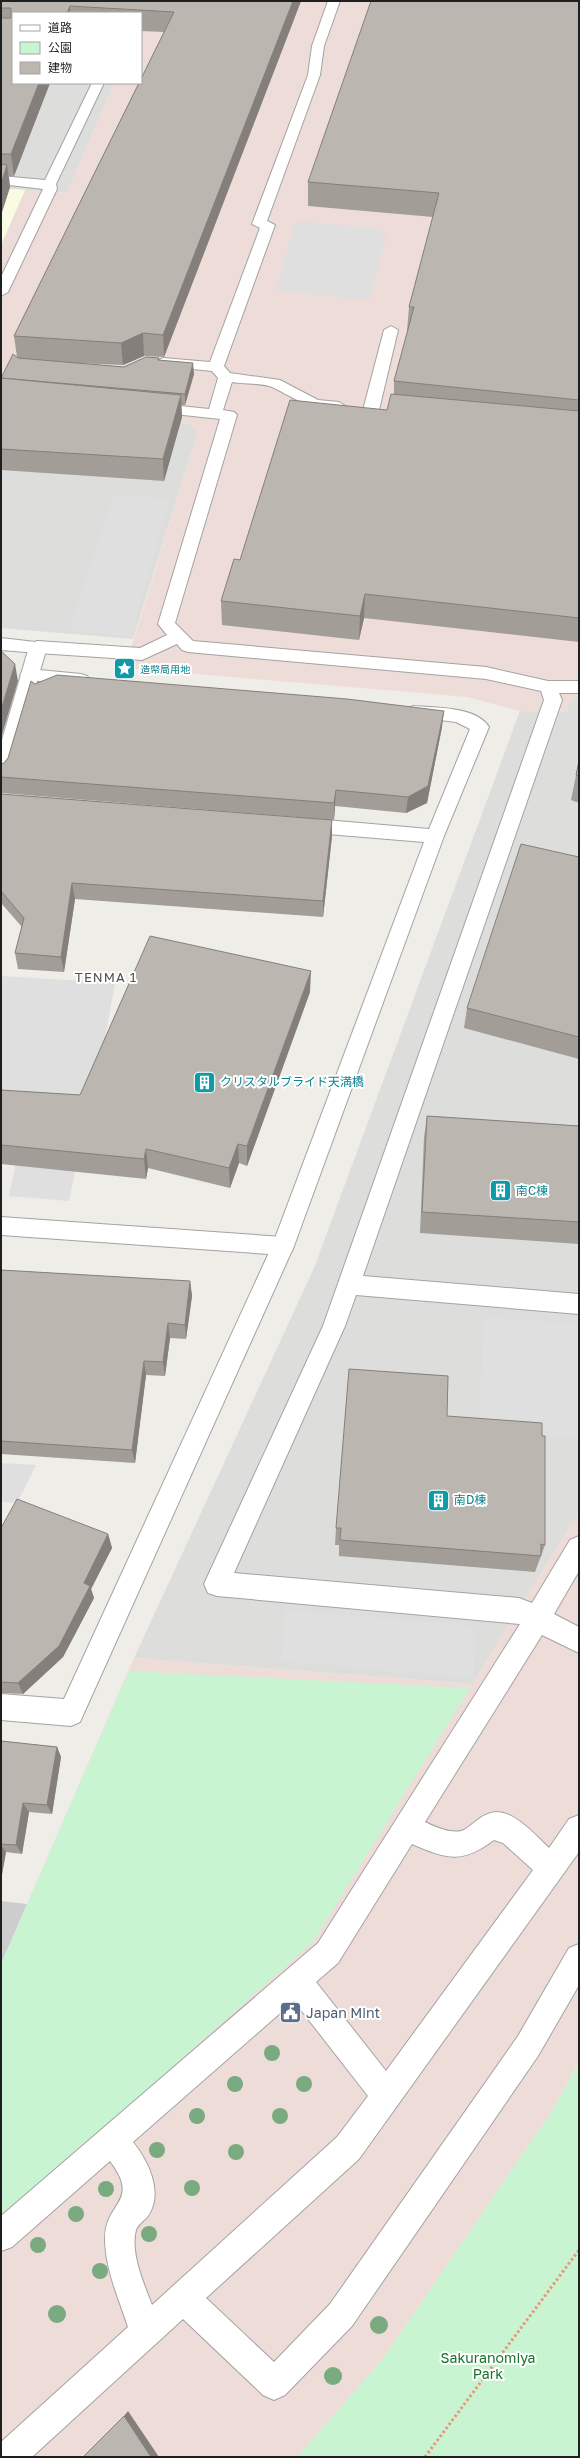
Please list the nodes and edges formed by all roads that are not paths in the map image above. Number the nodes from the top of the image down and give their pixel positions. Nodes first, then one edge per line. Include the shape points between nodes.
1 (334, 1) edge
2 (98, 84) edge
3 (1, 180) edge
4 (49, 184) junction
5 (1, 292) edge
6 (391, 330) dead end
7 (145, 361) edge
8 (221, 372) junction
9 (136, 406) edge
10 (371, 410) junction
11 (386, 412) edge
12 (215, 413) junction
13 (178, 637) junction
14 (1, 644) edge
15 (38, 647) junction
16 (29, 675) junction
17 (98, 682) edge
18 (548, 687) junction
19 (579, 687) edge
20 (397, 710) edge
21 (1, 774) edge
22 (284, 824) edge
23 (435, 836) junction
24 (1, 1226) edge
25 (283, 1246) junction
26 (349, 1285) junction
27 (579, 1304) edge
28 (579, 1548) edge
29 (537, 1619) junction
30 (579, 1640) edge
31 (1, 1707) edge
32 (406, 1828) junction
33 (579, 1829) edge
34 (551, 1868) junction
35 (579, 1958) edge
36 (296, 1980) junction
37 (386, 2095) junction
38 (113, 2140) junction
39 (1, 2236) edge
40 (183, 2297) junction
41 (145, 2332) junction
42 (8, 2457) edge

1 - 8 street via 318,46 314,75 259,224 268,225
2 - 4 street
3 - 4 street
4 - 5 street via 50,188
6 - 10 street
7 - 8 street
8 - 10 street via 275,383 314,404
8 - 12 street
9 - 12 street
10 - 11 street
12 - 13 street via 229,415 166,624
13 - 15 street via 142,654
13 - 18 street via 188,646 486,673
14 - 15 street
15 - 16 street
16 - 17 street
16 - 21 street
18 - 19 street
18 - 26 street via 553,700
20 - 23 street via 460,716 480,727
22 - 23 street
23 - 25 street
24 - 25 street
25 - 31 street via 71,1713
26 - 27 street
26 - 29 street via 331,1333 217,1584 520,1610
28 - 29 street
29 - 30 street
29 - 32 street
32 - 34 street via 437,1841 463,1844 471,1841 482,1830 502,1827
32 - 36 street via 328,1953
33 - 34 street
34 - 37 street
35 - 40 street via 528,2046 341,2315 274,2384
36 - 37 street
36 - 38 street
37 - 40 street via 348,2148
38 - 39 street
38 - 41 street via 136,2171 139,2182 137,2205 127,2214 120,2243
40 - 41 street
41 - 42 street

